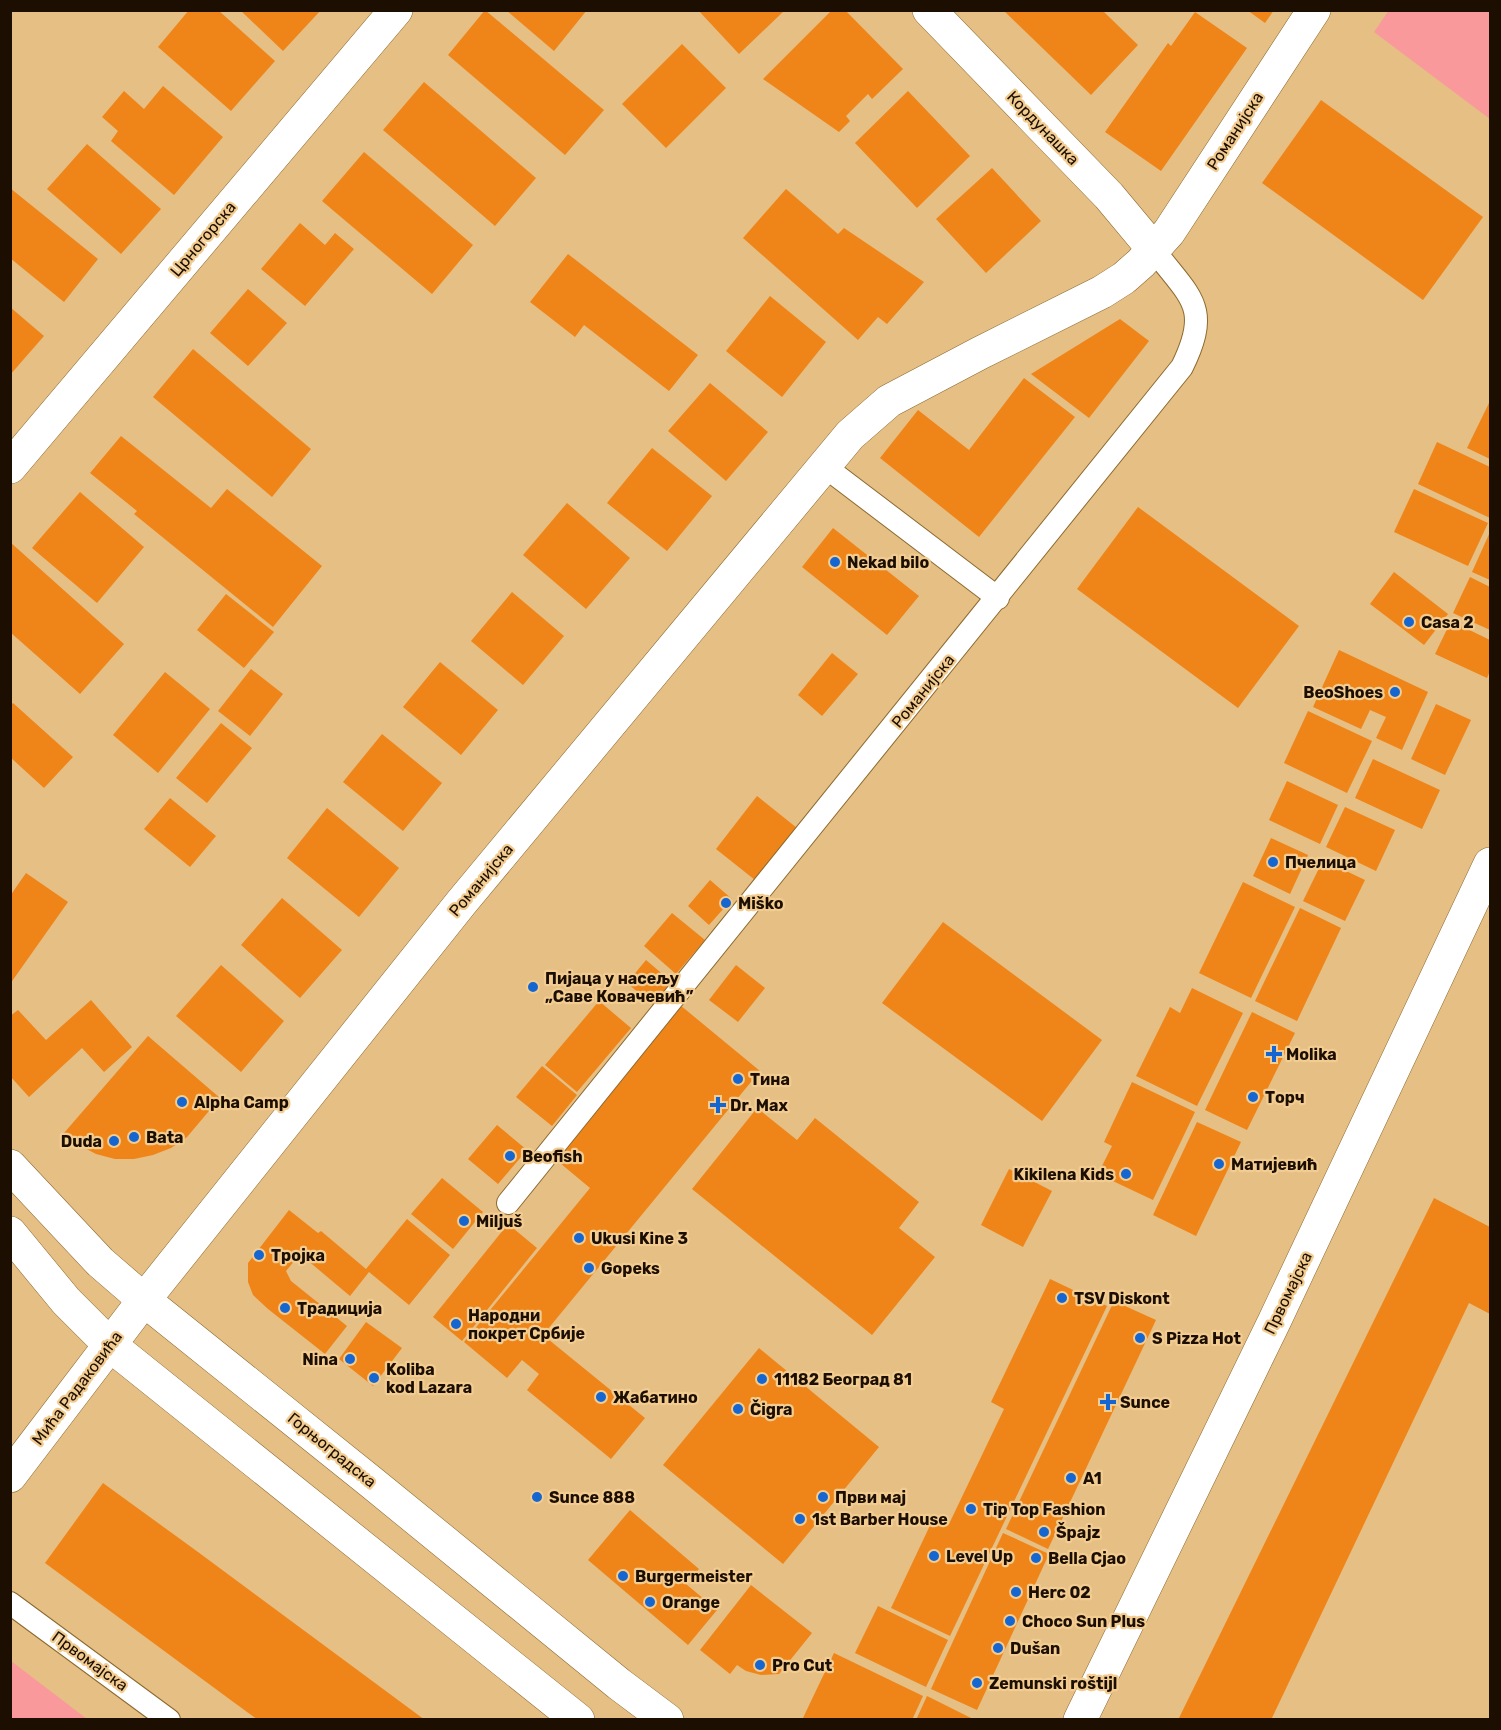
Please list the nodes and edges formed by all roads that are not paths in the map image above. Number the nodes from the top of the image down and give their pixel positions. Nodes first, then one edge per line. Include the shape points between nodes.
1 (396, 10) edge
2 (929, 10) edge
3 (1314, 10) edge
4 (1154, 250) junction
5 (10, 466) edge
6 (824, 466) junction
7 (998, 598) junction
8 (1491, 864) edge
9 (10, 1166) edge
10 (508, 1203) dead end
11 (10, 1233) edge
12 (144, 1300) junction
13 (110, 1345) junction
14 (10, 1476) edge
15 (10, 1603) edge
16 (169, 1719) edge
17 (578, 1719) edge
18 (667, 1719) edge
19 (1080, 1719) edge

1 - 5 street, Црногорска
2 - 4 street, Кордунашка via 1109,196
3 - 4 street, Романијска
4 - 6 street, Романијска via 1102,292 889,401 850,435
4 - 7 lane, Романијска via 1195,305 1198,322 1190,351 1182,368
6 - 7 lane
6 - 12 street, Романијска via 461,903
7 - 10 lane, Романијска
8 - 19 street, Првомајска
9 - 12 street, Горњоградска via 100,1262
11 - 13 street via 66,1301
12 - 13 street, Мића Радаковића
12 - 18 street, Горњоградска
13 - 14 street, Мића Радаковића
13 - 17 street
15 - 16 lane, Првомајска

